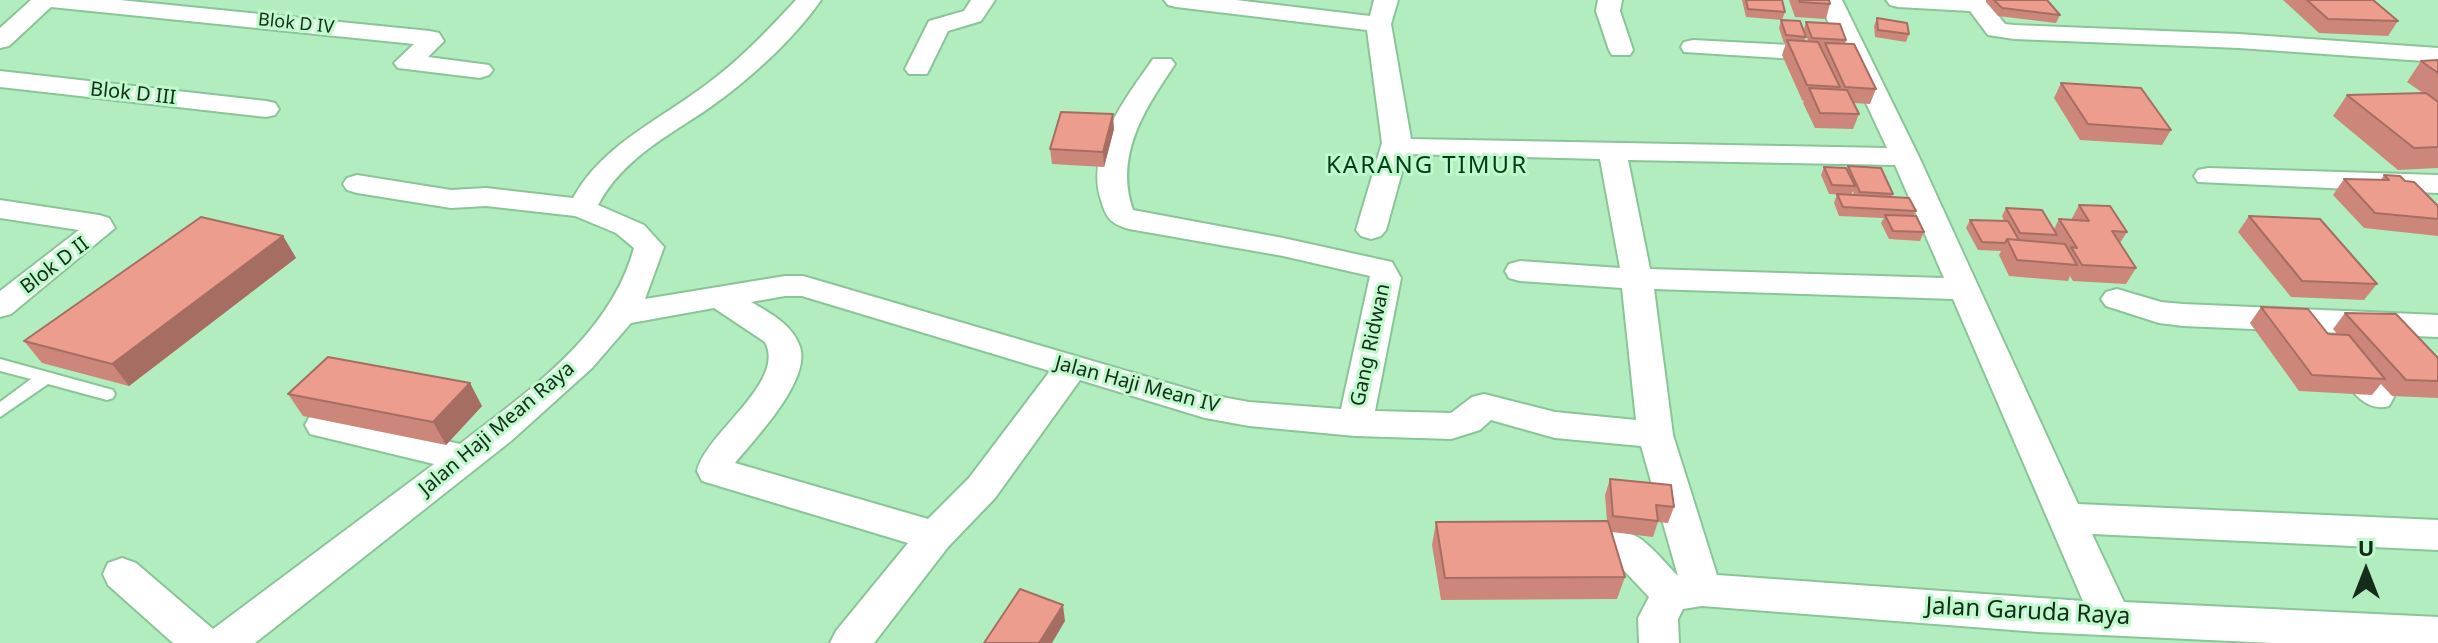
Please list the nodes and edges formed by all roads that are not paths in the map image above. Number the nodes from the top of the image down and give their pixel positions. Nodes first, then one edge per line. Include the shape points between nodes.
1 (47, 0) edge
2 (809, 0) edge
3 (983, 0) edge
4 (1176, 0) edge
5 (1610, 0) edge
6 (1830, 0) edge
7 (1898, 0) edge
8 (1975, 2) edge
9 (1382, 12) edge
10 (0, 41) edge
11 (1693, 47) dead end
12 (1621, 50) dead end
13 (1855, 55) junction
14 (2438, 55) edge
15 (1162, 64) dead end
16 (918, 69) dead end
17 (480, 70) dead end
18 (0, 79) edge
19 (266, 109) dead end
20 (1396, 143) junction
21 (1612, 151) junction
22 (1905, 157) junction
23 (2208, 176) dead end
24 (357, 184) dead end
25 (2438, 184) edge
26 (582, 208) junction
27 (0, 209) edge
28 (1371, 230) dead end
29 (1520, 271) dead end
30 (1637, 279) junction
31 (1963, 289) junction
32 (718, 297) junction
33 (2117, 299) dead end
34 (0, 307) edge
35 (621, 314) junction
36 (2319, 320) junction
37 (2438, 326) edge
38 (0, 365) edge
39 (1071, 368) junction
40 (46, 377) junction
41 (107, 394) dead end
42 (2377, 397) edge
43 (0, 411) edge
44 (1355, 423) junction
45 (322, 425) edge
46 (1655, 435) junction
47 (466, 459) junction
48 (2067, 518) junction
49 (2438, 535) edge
50 (935, 536) junction
51 (1536, 538) edge
52 (122, 574) dead end
53 (1687, 592) junction
54 (2110, 616) junction
55 (2043, 629) edge
56 (2438, 634) edge
57 (201, 643) edge
58 (225, 643) edge
59 (850, 643) edge
60 (1659, 643) edge

1 - 10 street
1 - 17 street, Blok D IV via 430,38 407,63
2 - 26 street via 721,87 619,158
3 - 16 street via 973,16 938,26
4 - 9 street
5 - 12 street via 1608,11
6 - 13 street
7 - 8 street
8 - 14 street via 1997,30 2014,32
9 - 20 street
11 - 13 street
13 - 22 street
15 - 44 street, Gang Ridwan via 1125,119 1116,143 1111,174 1120,215 1381,269 1386,278
18 - 19 street, Blok D III
20 - 21 street
20 - 28 street
21 - 22 street
21 - 30 street
22 - 31 street
23 - 25 street
24 - 26 street via 451,199 486,197
26 - 35 street, Jalan Haji Mean Raya via 619,221 649,247
27 - 34 street, Blok D II via 100,228
29 - 30 street
30 - 31 street
30 - 46 street
31 - 48 street
32 - 35 street, Jalan Haji Mean IV
32 - 39 street, Jalan Haji Mean IV via 803,286
32 - 50 street via 779,336 785,365 777,388 717,461 715,471
33 - 36 street via 2183,315
35 - 47 street, Jalan Haji Mean Raya via 542,396
36 - 37 street
36 - 42 street
38 - 40 lane
39 - 44 street, Jalan Haji Mean IV via 1205,406
39 - 50 street via 982,488
40 - 41 lane
40 - 43 lane
44 - 46 street, Jalan Haji Mean IV via 1451,426 1468,421 1484,406 1555,425
45 - 47 street
46 - 53 street
47 - 58 street, Jalan Haji Mean Raya
48 - 49 street
48 - 54 street
50 - 59 street
51 - 53 street via 1589,539 1626,548
52 - 57 street
53 - 55 street, Jalan Garuda Raya
53 - 60 street via 1658,618
54 - 55 street, Jalan Garuda Raya
54 - 56 street, Jalan Garuda Raya

